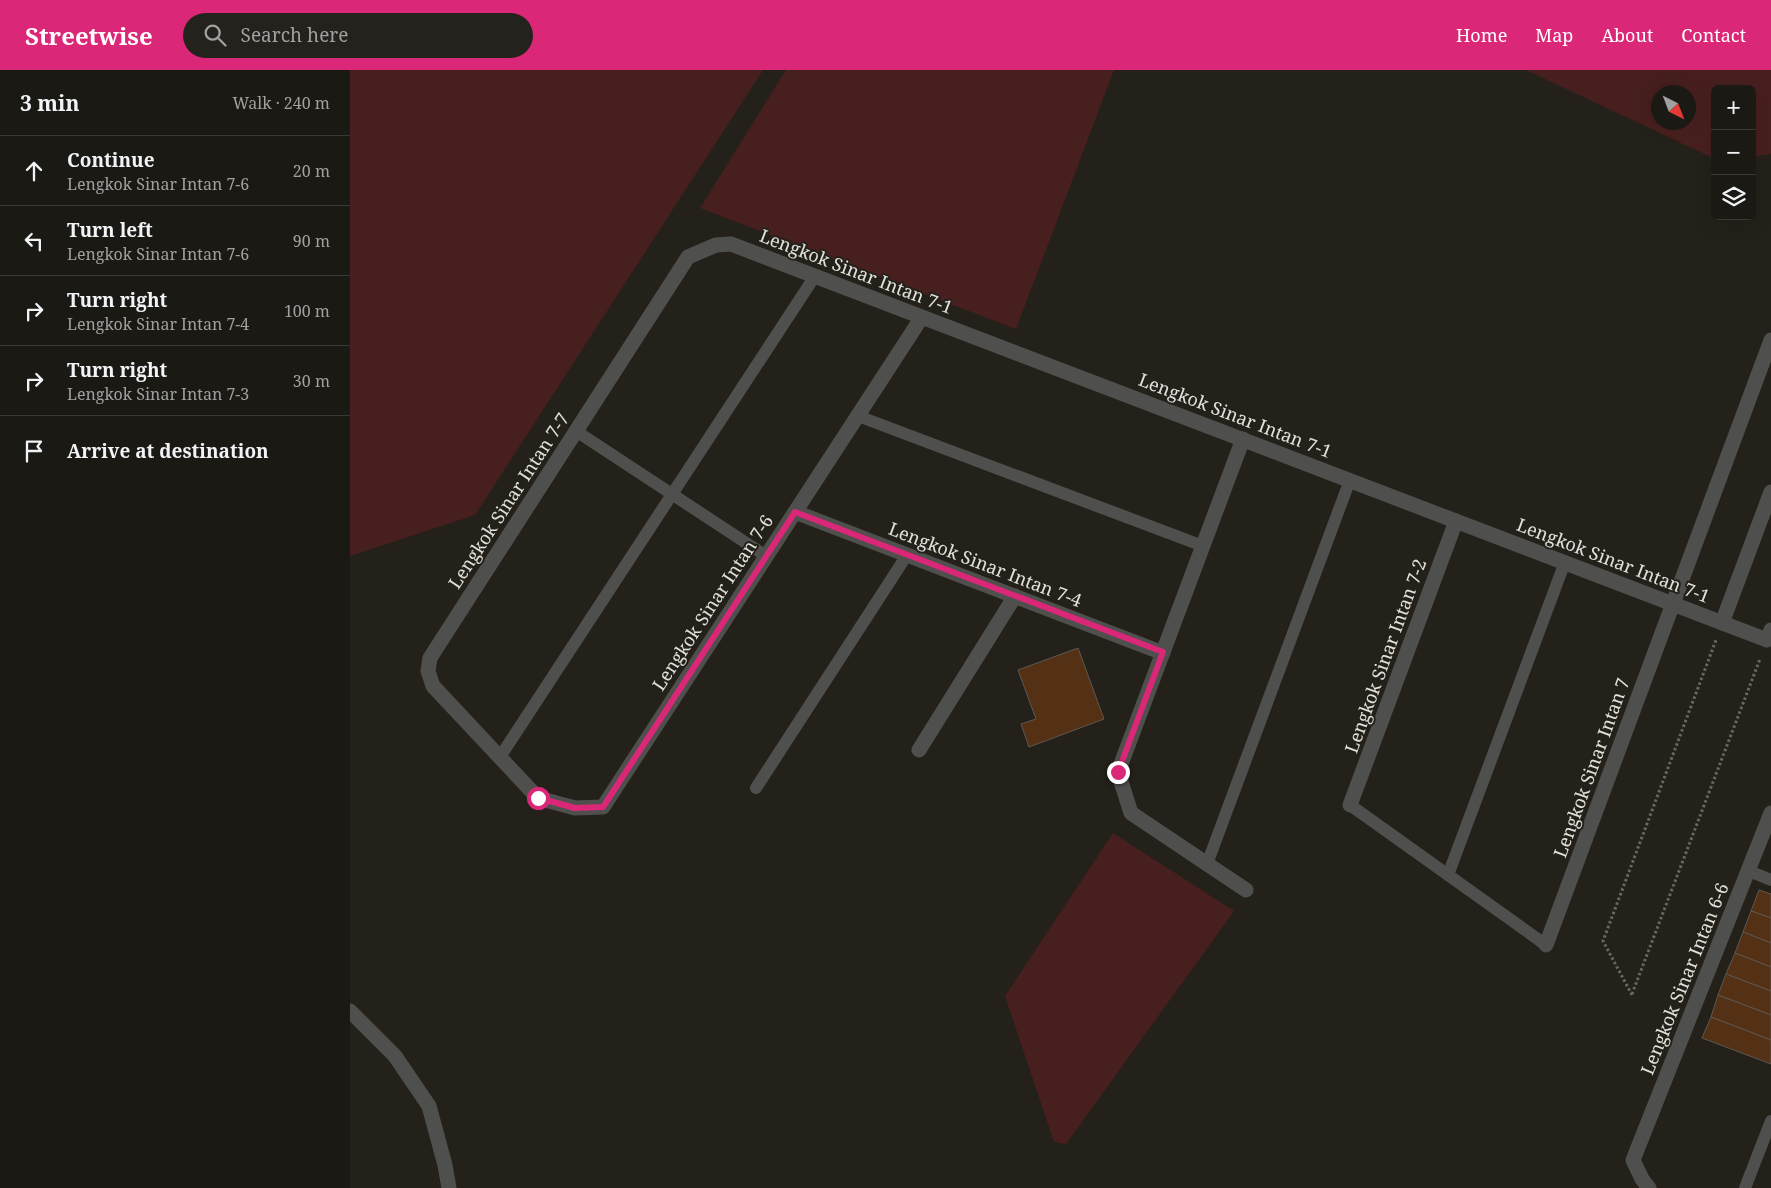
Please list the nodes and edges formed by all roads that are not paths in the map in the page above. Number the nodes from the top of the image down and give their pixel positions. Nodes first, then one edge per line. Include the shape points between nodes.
1 (688, 257) joint
2 (815, 276) junction
3 (922, 317) junction
4 (1771, 340) edge
5 (858, 416) junction
6 (576, 431) junction
7 (1243, 439) junction
8 (1350, 480) junction
9 (1771, 492) edge
10 (672, 494) junction
11 (795, 512) junction
12 (1456, 521) junction
13 (1203, 546) junction
14 (907, 555) junction
15 (766, 556) junction
16 (1565, 562) junction
17 (1015, 596) junction
18 (1673, 604) junction
19 (1722, 622) junction
20 (1769, 635) edge
21 (1163, 652) junction
22 (919, 750) dead end
23 (500, 757) junction
24 (756, 788) dead end
25 (1350, 805) joint
26 (1771, 813) edge
27 (1207, 864) junction
28 (1749, 871) junction
29 (1448, 875) junction
30 (1771, 880) edge
31 (1246, 890) dead end
32 (1546, 945) joint
33 (350, 1011) edge
34 (1771, 1120) edge
35 (449, 1188) edge
36 (1649, 1188) edge
37 (1745, 1188) edge

1 - 2 street, Lengkok Sinar Intan 7-1 via 731,244
1 - 6 street, Lengkok Sinar Intan 7-7
2 - 3 street, Lengkok Sinar Intan 7-1
2 - 10 lane
3 - 5 street, Lengkok Sinar Intan 7-6
3 - 7 street, Lengkok Sinar Intan 7-1
4 - 18 street, Lengkok Sinar Intan 7
5 - 11 street, Lengkok Sinar Intan 7-6
5 - 13 lane
6 - 10 lane
6 - 23 street, Lengkok Sinar Intan 7-7 via 430,658 428,671 433,686
7 - 8 street, Lengkok Sinar Intan 7-1
7 - 13 street
8 - 12 street, Lengkok Sinar Intan 7-1
8 - 27 lane
9 - 19 street
10 - 15 lane
10 - 23 lane
11 - 14 street, Lengkok Sinar Intan 7-4
11 - 15 street, Lengkok Sinar Intan 7-6
12 - 16 street, Lengkok Sinar Intan 7-1
12 - 25 street, Lengkok Sinar Intan 7-2
13 - 21 street
14 - 17 street, Lengkok Sinar Intan 7-4
14 - 24 lane
15 - 23 street, Lengkok Sinar Intan 7-6 via 603,807 575,808 538,798
16 - 18 street, Lengkok Sinar Intan 7-1
16 - 29 lane
17 - 21 street, Lengkok Sinar Intan 7-4
17 - 22 street
18 - 19 street, Lengkok Sinar Intan 7-1
18 - 32 street, Lengkok Sinar Intan 7
19 - 20 street, Lengkok Sinar Intan 7-1
21 - 27 street via 1118,772 1131,813
25 - 29 lane
26 - 28 street, Lengkok Sinar Intan 6-6
27 - 31 street
28 - 30 lane
28 - 36 street, Lengkok Sinar Intan 6-6 via 1633,1160
29 - 32 lane
33 - 35 street via 395,1056 429,1106
34 - 37 lane

